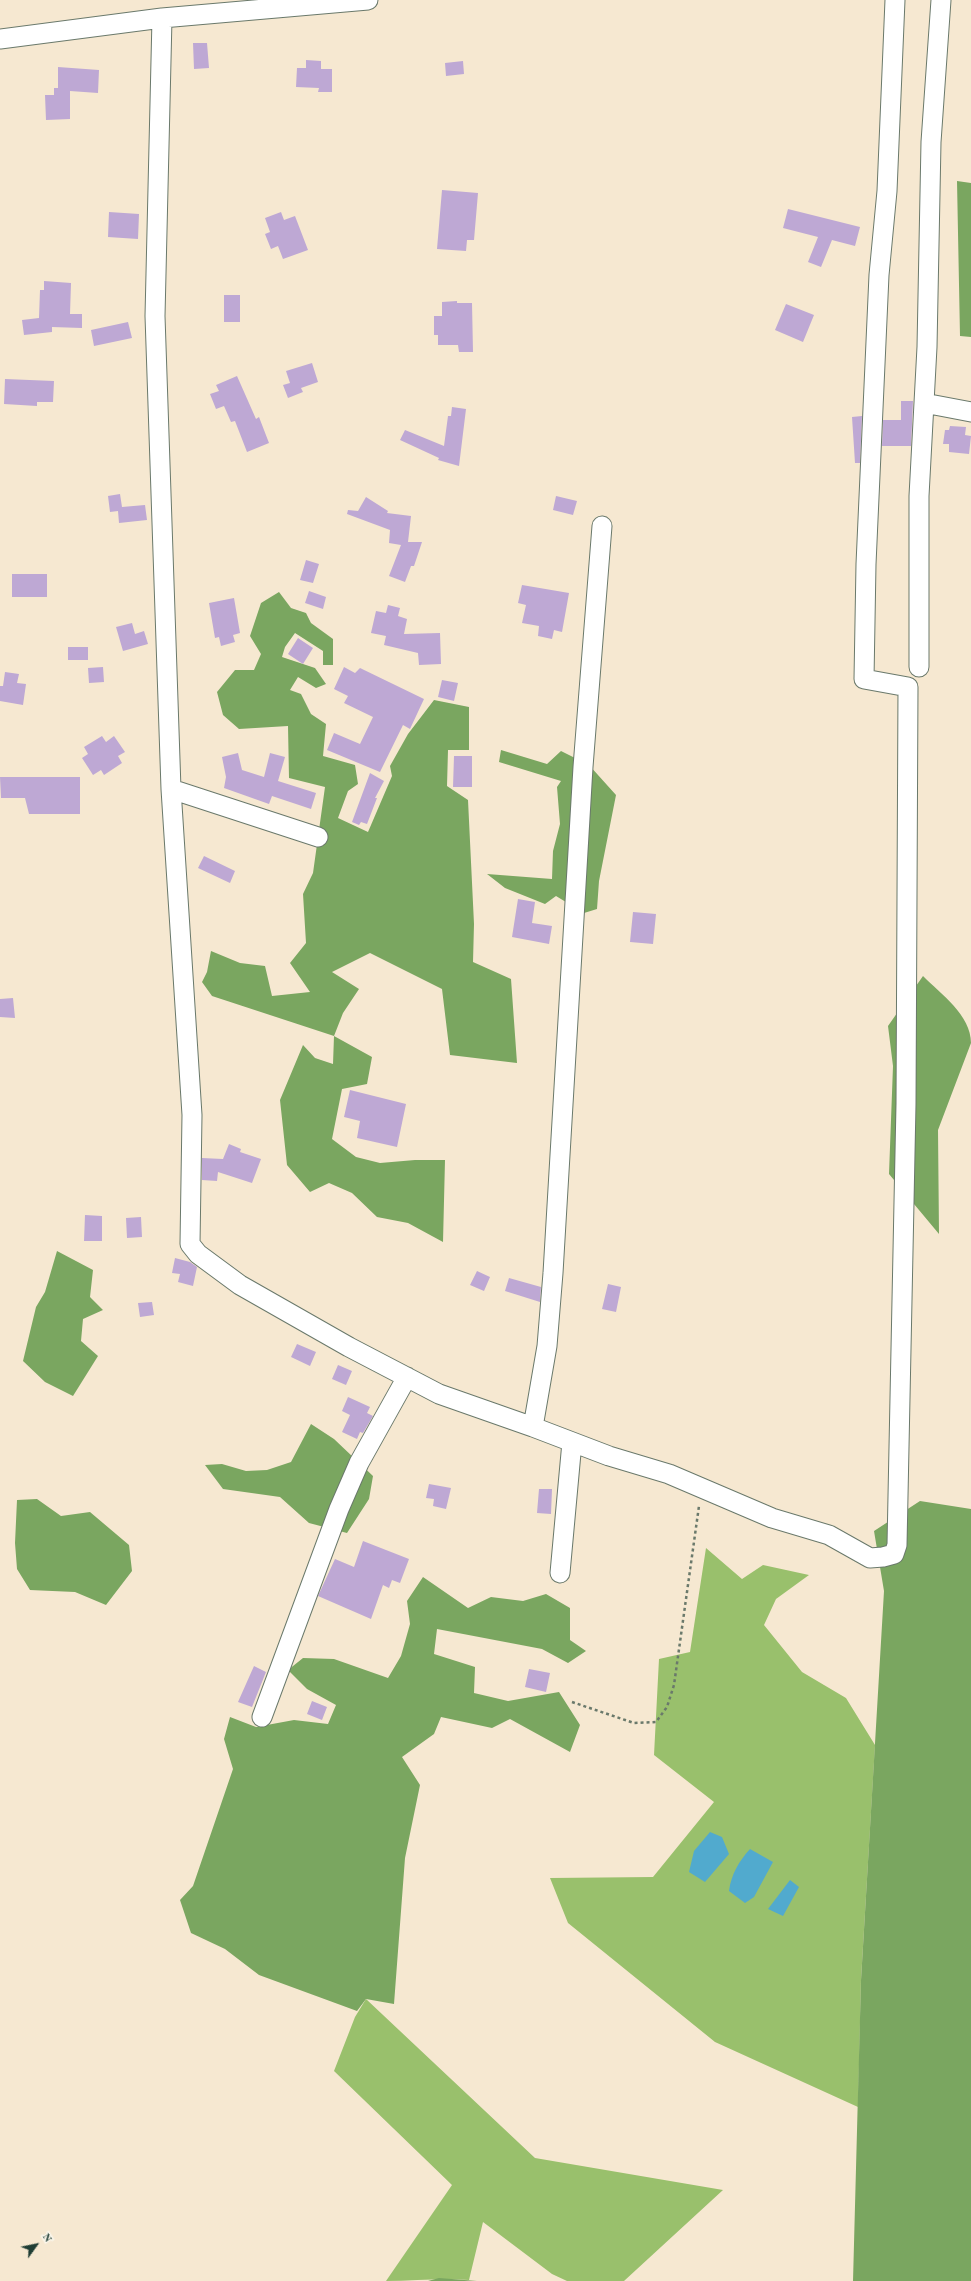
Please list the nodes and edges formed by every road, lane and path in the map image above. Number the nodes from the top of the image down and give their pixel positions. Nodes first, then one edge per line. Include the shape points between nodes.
1 (368, 0) edge
2 (895, 0) edge
3 (941, 0) edge
4 (162, 18) junction
5 (0, 39) edge
6 (924, 404) junction
7 (971, 412) edge
8 (602, 526) dead end
9 (920, 667) dead end
10 (171, 789) junction
11 (318, 838) dead end
12 (407, 1377) junction
13 (533, 1427) junction
14 (572, 1442) junction
15 (701, 1488) junction
16 (560, 1573) dead end
17 (572, 1702) dead end
18 (262, 1717) dead end

1 - 4 street
2 - 15 street via 887,191 879,275 866,564 864,678 908,687 906,1104 897,1545 894,1554 870,1558 829,1535 772,1518
3 - 6 street via 930,142
4 - 5 street
4 - 10 street via 154,316
6 - 7 street
6 - 9 street via 918,496
8 - 13 street via 584,759 553,1273 547,1346
10 - 11 street
10 - 12 street via 192,1115 190,1244 198,1254 240,1285
12 - 13 street via 439,1394
12 - 18 street via 359,1463 339,1509
13 - 14 street
14 - 15 street via 669,1474
14 - 16 street
15 - 17 path via 674,1685 667,1707 656,1722 634,1722

